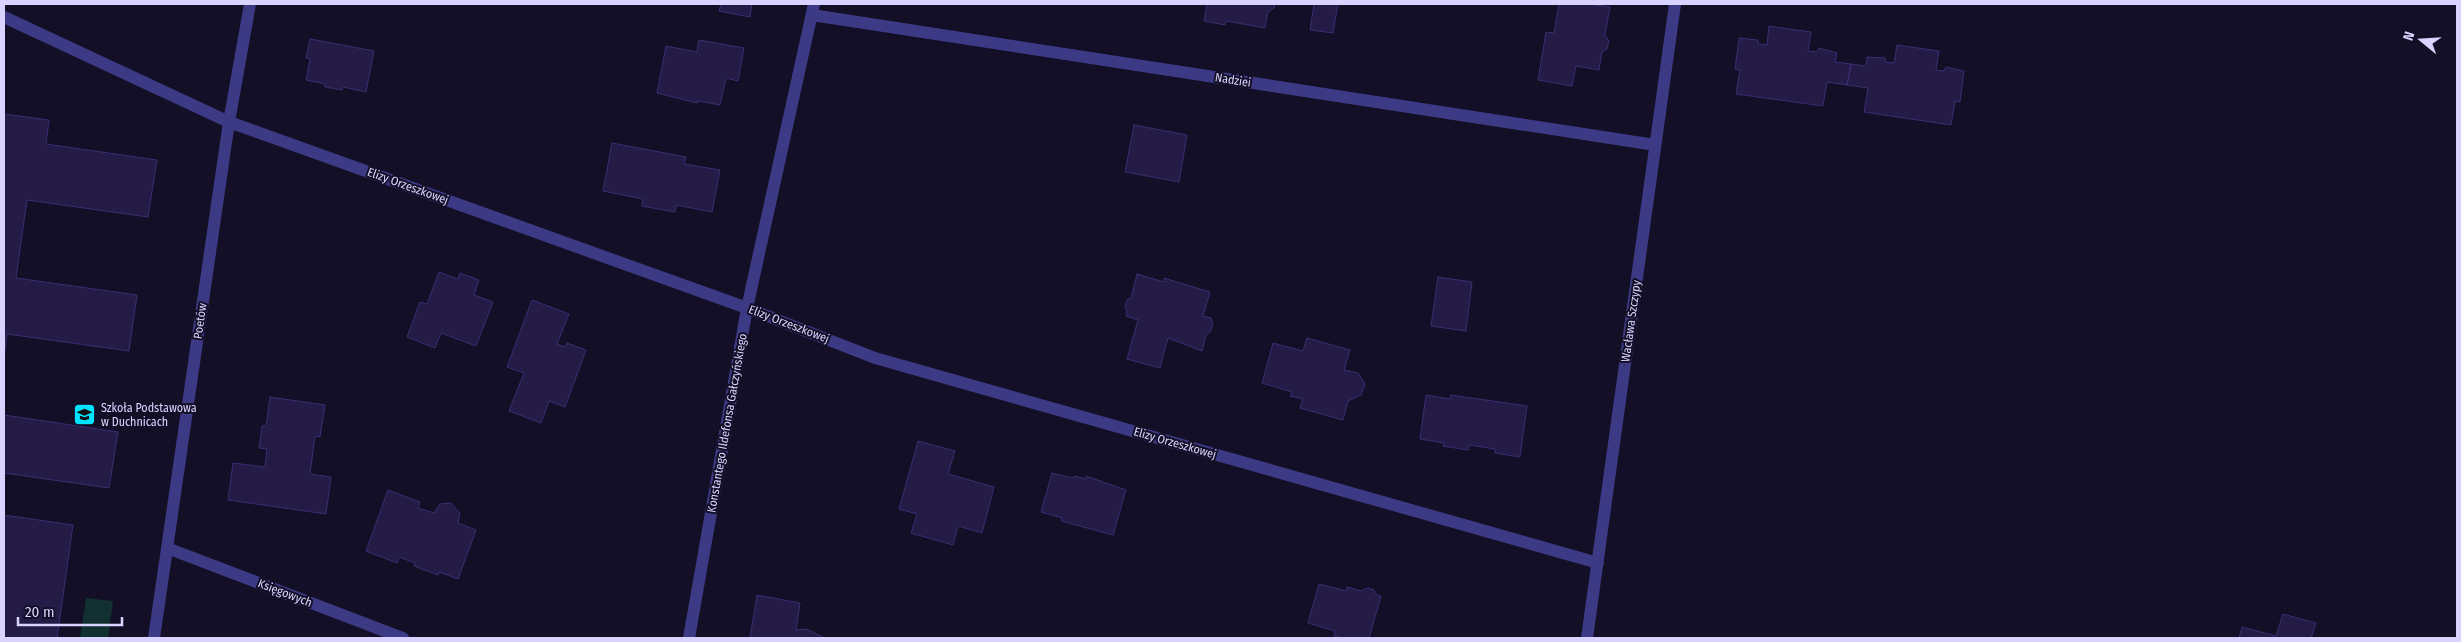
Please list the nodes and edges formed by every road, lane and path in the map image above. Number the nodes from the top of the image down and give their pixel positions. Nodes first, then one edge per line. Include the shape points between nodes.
1 (250, 4) edge
2 (1675, 4) edge
3 (812, 10) edge
4 (4, 17) edge
5 (229, 122) junction
6 (1655, 145) junction
7 (747, 308) junction
8 (167, 548) junction
9 (1598, 562) junction
10 (154, 638) edge
11 (403, 638) edge
12 (689, 638) edge
13 (1587, 638) edge

1 - 5 street, Poetów
2 - 6 street, Wacława Szczypy
3 - 6 street, Nadziei
3 - 7 street, Konstantego Ildefonsa Gałczyńskiego
4 - 5 street, Elizy Orzeszkowej
5 - 7 street, Elizy Orzeszkowej
5 - 8 street, Poetów
6 - 9 street, Wacława Szczypy
7 - 9 street, Elizy Orzeszkowej via 874,358
7 - 12 street, Konstantego Ildefonsa Gałczyńskiego
8 - 10 street, Poetów
8 - 11 street, Księgowych
9 - 13 street, Wacława Szczypy

